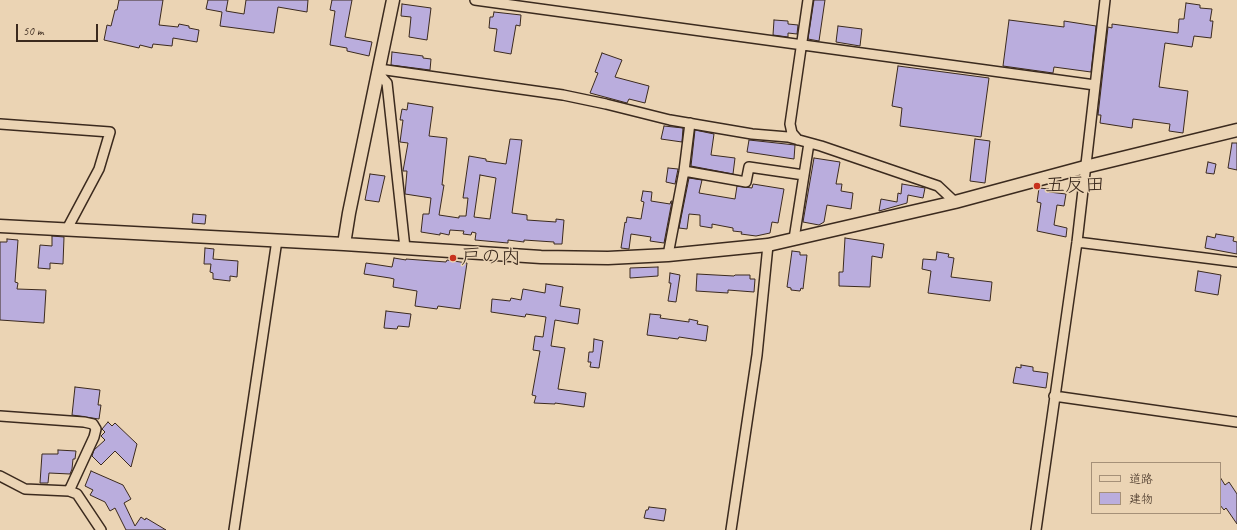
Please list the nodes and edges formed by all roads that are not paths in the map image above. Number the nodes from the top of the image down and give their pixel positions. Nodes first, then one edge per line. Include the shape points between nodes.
1 (393, 0) edge
2 (475, 0) edge
3 (808, 0) edge
4 (1105, 0) edge
5 (802, 46) junction
6 (379, 71) junction
7 (1095, 85) junction
8 (690, 123) junction
9 (0, 124) edge
10 (1237, 130) edge
11 (798, 140) junction
12 (809, 143) junction
13 (1085, 167) junction
14 (684, 171) junction
15 (804, 175) junction
16 (955, 202) junction
17 (0, 226) edge
18 (67, 230) junction
19 (794, 239) junction
20 (277, 240) junction
21 (1076, 242) junction
22 (344, 244) junction
23 (768, 245) junction
24 (405, 248) junction
25 (668, 255) junction
26 (1237, 262) edge
27 (1054, 396) junction
28 (0, 416) edge
29 (1237, 422) edge
30 (0, 476) edge
31 (69, 491) junction
32 (101, 530) edge
33 (234, 530) edge
34 (730, 530) edge
35 (1036, 530) edge

1 - 6 street
2 - 5 street
3 - 5 street
4 - 7 street
5 - 7 street
5 - 11 street via 790,124 792,133
6 - 8 street via 564,96
6 - 22 street
6 - 24 street via 387,82
7 - 13 street
8 - 11 street
8 - 14 street
9 - 18 street via 110,132 100,169
10 - 13 street
11 - 12 street
12 - 15 street
12 - 16 street via 938,186
13 - 16 street
13 - 21 street
14 - 15 street via 746,182 749,167
14 - 25 street
15 - 19 street
16 - 19 street
17 - 18 street
18 - 20 street
19 - 23 street
20 - 22 street
20 - 33 street
21 - 26 street
21 - 27 street
22 - 24 street
23 - 25 street
23 - 34 street via 757,355
24 - 25 street via 541,257 608,258
27 - 29 street
27 - 35 street
28 - 31 street via 93,424 96,428 94,436
30 - 31 street via 25,489
31 - 32 street via 77,494

